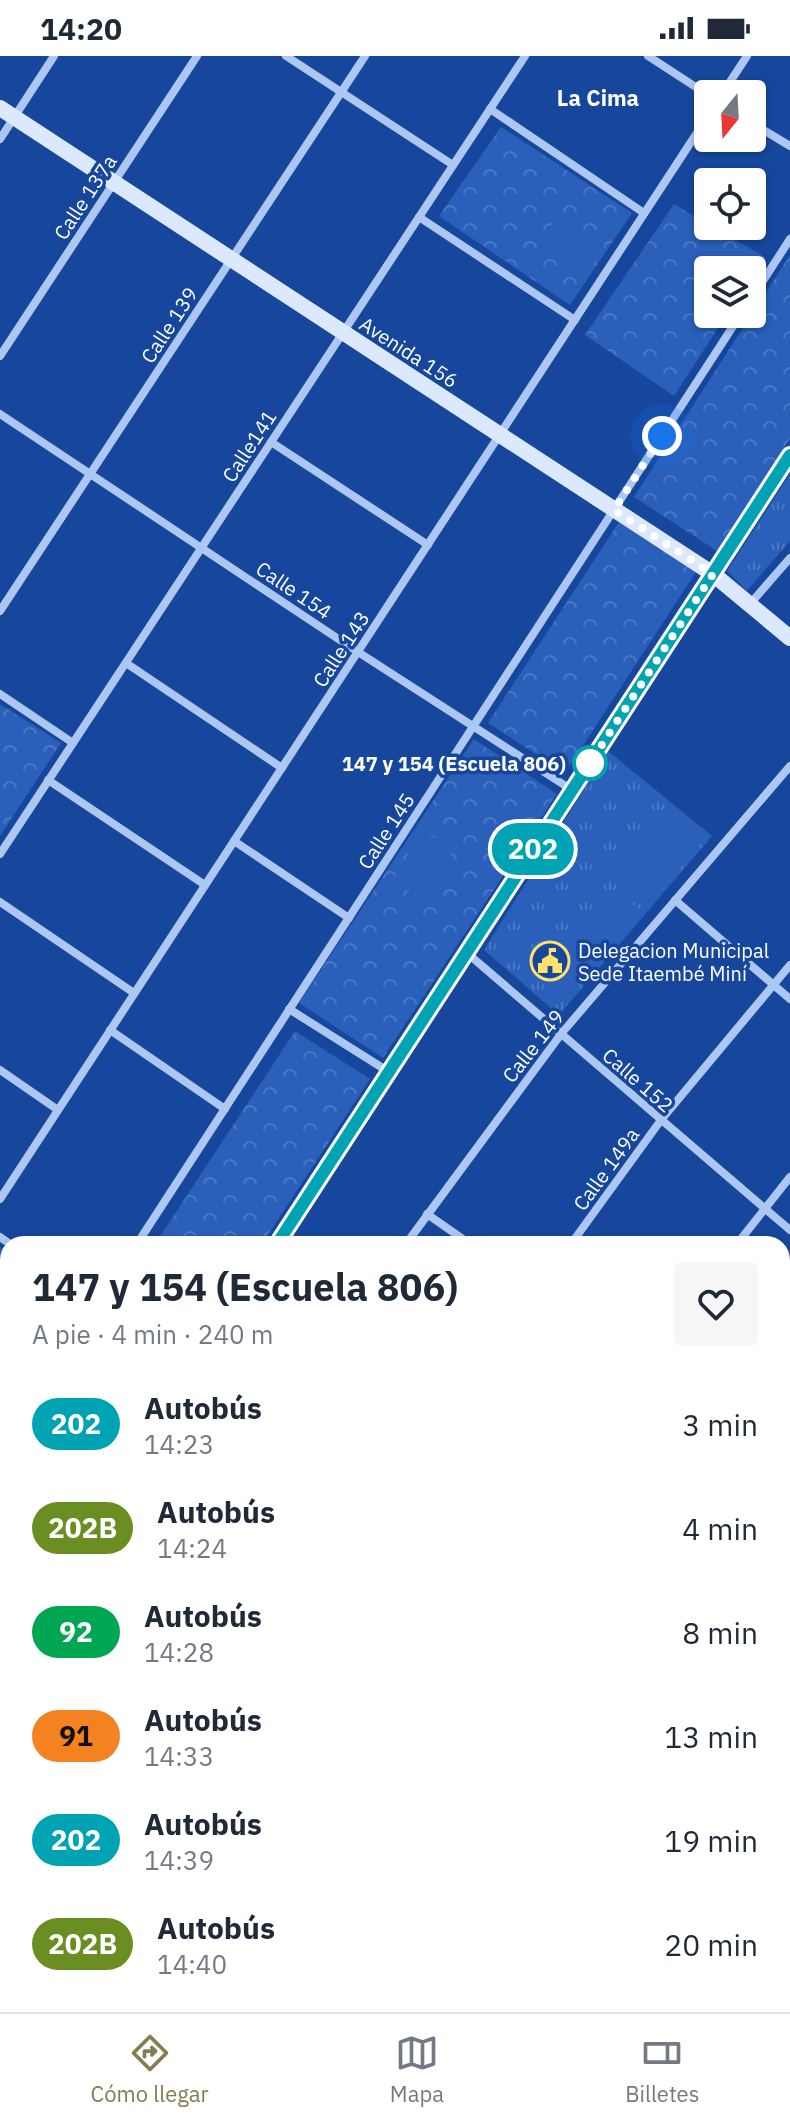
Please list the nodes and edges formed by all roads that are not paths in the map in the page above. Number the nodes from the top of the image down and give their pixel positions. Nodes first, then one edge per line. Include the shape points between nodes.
1 (54, 56) edge
2 (197, 56) edge
3 (286, 56) edge
4 (365, 56) edge
5 (525, 56) edge
6 (648, 56) edge
7 (747, 56) edge
8 (731, 80) edge
9 (694, 86) edge
10 (341, 92) junction
11 (490, 109) junction
12 (7, 112) edge
13 (766, 131) edge
14 (694, 137) edge
15 (0, 139) edge
16 (790, 146) edge
17 (453, 165) junction
18 (114, 182) junction
19 (644, 213) junction
20 (419, 217) junction
21 (790, 239) edge
22 (231, 259) junction
23 (766, 276) edge
24 (575, 320) junction
25 (732, 328) edge
26 (343, 332) junction
27 (0, 356) edge
28 (0, 414) edge
29 (500, 435) junction
30 (271, 442) junction
31 (790, 455) edge
32 (90, 475) junction
33 (614, 510) junction
34 (428, 545) junction
35 (202, 547) junction
36 (790, 558) edge
37 (713, 574) junction
38 (750, 604) junction
39 (0, 611) edge
40 (790, 638) edge
41 (358, 652) junction
42 (126, 663) junction
43 (0, 694) edge
44 (474, 726) junction
45 (73, 743) junction
46 (790, 766) edge
47 (282, 768) junction
48 (48, 780) junction
49 (572, 790) junction
50 (234, 841) junction
51 (0, 854) edge
52 (205, 885) junction
53 (675, 900) junction
54 (0, 902) edge
55 (349, 918) junction
56 (466, 953) junction
57 (790, 965) edge
58 (773, 985) junction
59 (134, 993) junction
60 (790, 999) edge
61 (289, 1009) junction
62 (110, 1030) junction
63 (561, 1034) junction
64 (0, 1070) edge
65 (389, 1072) junction
66 (225, 1109) junction
67 (58, 1110) junction
68 (661, 1120) junction
69 (790, 1177) edge
70 (0, 1199) edge
71 (764, 1209) junction
72 (427, 1214) junction
73 (790, 1230) edge
74 (142, 1236) edge
75 (282, 1236) edge
76 (412, 1236) edge
77 (459, 1236) edge
78 (577, 1236) edge
79 (743, 1236) edge

1 - 12 street
2 - 18 street, Calle 137a
3 - 10 street
4 - 10 street, Calle 139
5 - 11 street, Calle141
6 - 9 street
7 - 8 street
10 - 17 street
10 - 22 street, Calle 139
11 - 17 street, Calle141
11 - 19 street
12 - 15 street
12 - 18 main road, Avenida 156
13 - 16 street
14 - 19 street, Calle 143
17 - 20 street, Calle141
18 - 22 main road, Avenida 156
18 - 27 street, Calle 137a
19 - 24 street, Calle 143
20 - 24 street
20 - 26 street, Calle141
21 - 23 street
22 - 26 main road, Avenida 156
22 - 32 street, Calle 139
24 - 29 street, Calle 143
25 - 33 street, Calle 145
26 - 29 main road, Avenida 156
26 - 30 street, Calle141
28 - 32 street, Calle 154
29 - 33 main road, Avenida 156
29 - 34 street, Calle 143
30 - 34 street
30 - 35 street, Calle141
31 - 37 main road
32 - 35 street, Calle 154
32 - 39 street, Calle 139
33 - 37 main road, Avenida 156
33 - 44 street, Calle 145
34 - 41 street, Calle 143
35 - 41 street, Calle 154
35 - 42 street, Calle141
36 - 38 street
37 - 38 main road, Avenida 156
37 - 49 main road
38 - 40 main road, Avenida 156
41 - 44 street, Calle 154
41 - 47 street, Calle 143
42 - 45 street, Calle141
42 - 47 street
43 - 45 street
44 - 49 street, Calle 154
44 - 55 street, Calle 145
45 - 48 street, Calle141
46 - 53 street, Calle 149
47 - 50 street, Calle 143
48 - 51 street, Calle141
48 - 52 street
49 - 56 main road
50 - 52 street, Calle 143
50 - 55 street
52 - 59 street, Calle 143
53 - 58 street
53 - 63 street, Calle 149
54 - 59 street
55 - 61 street, Calle 145
56 - 63 street, Calle 152
56 - 65 main road
57 - 58 street, Calle 149a
58 - 60 street
58 - 68 street, Calle 149a
59 - 62 street, Calle 143
61 - 65 street
61 - 66 street, Calle 145
62 - 66 street
62 - 67 street, Calle 143
63 - 68 street, Calle 152
63 - 72 street, Calle 149
64 - 67 street
65 - 75 main road
66 - 74 street, Calle 145
67 - 70 street, Calle 143
68 - 71 street, Calle 152
68 - 78 street, Calle 149a
69 - 71 street
71 - 73 street, Calle 152
71 - 79 street
72 - 76 street, Calle 149
72 - 77 street

